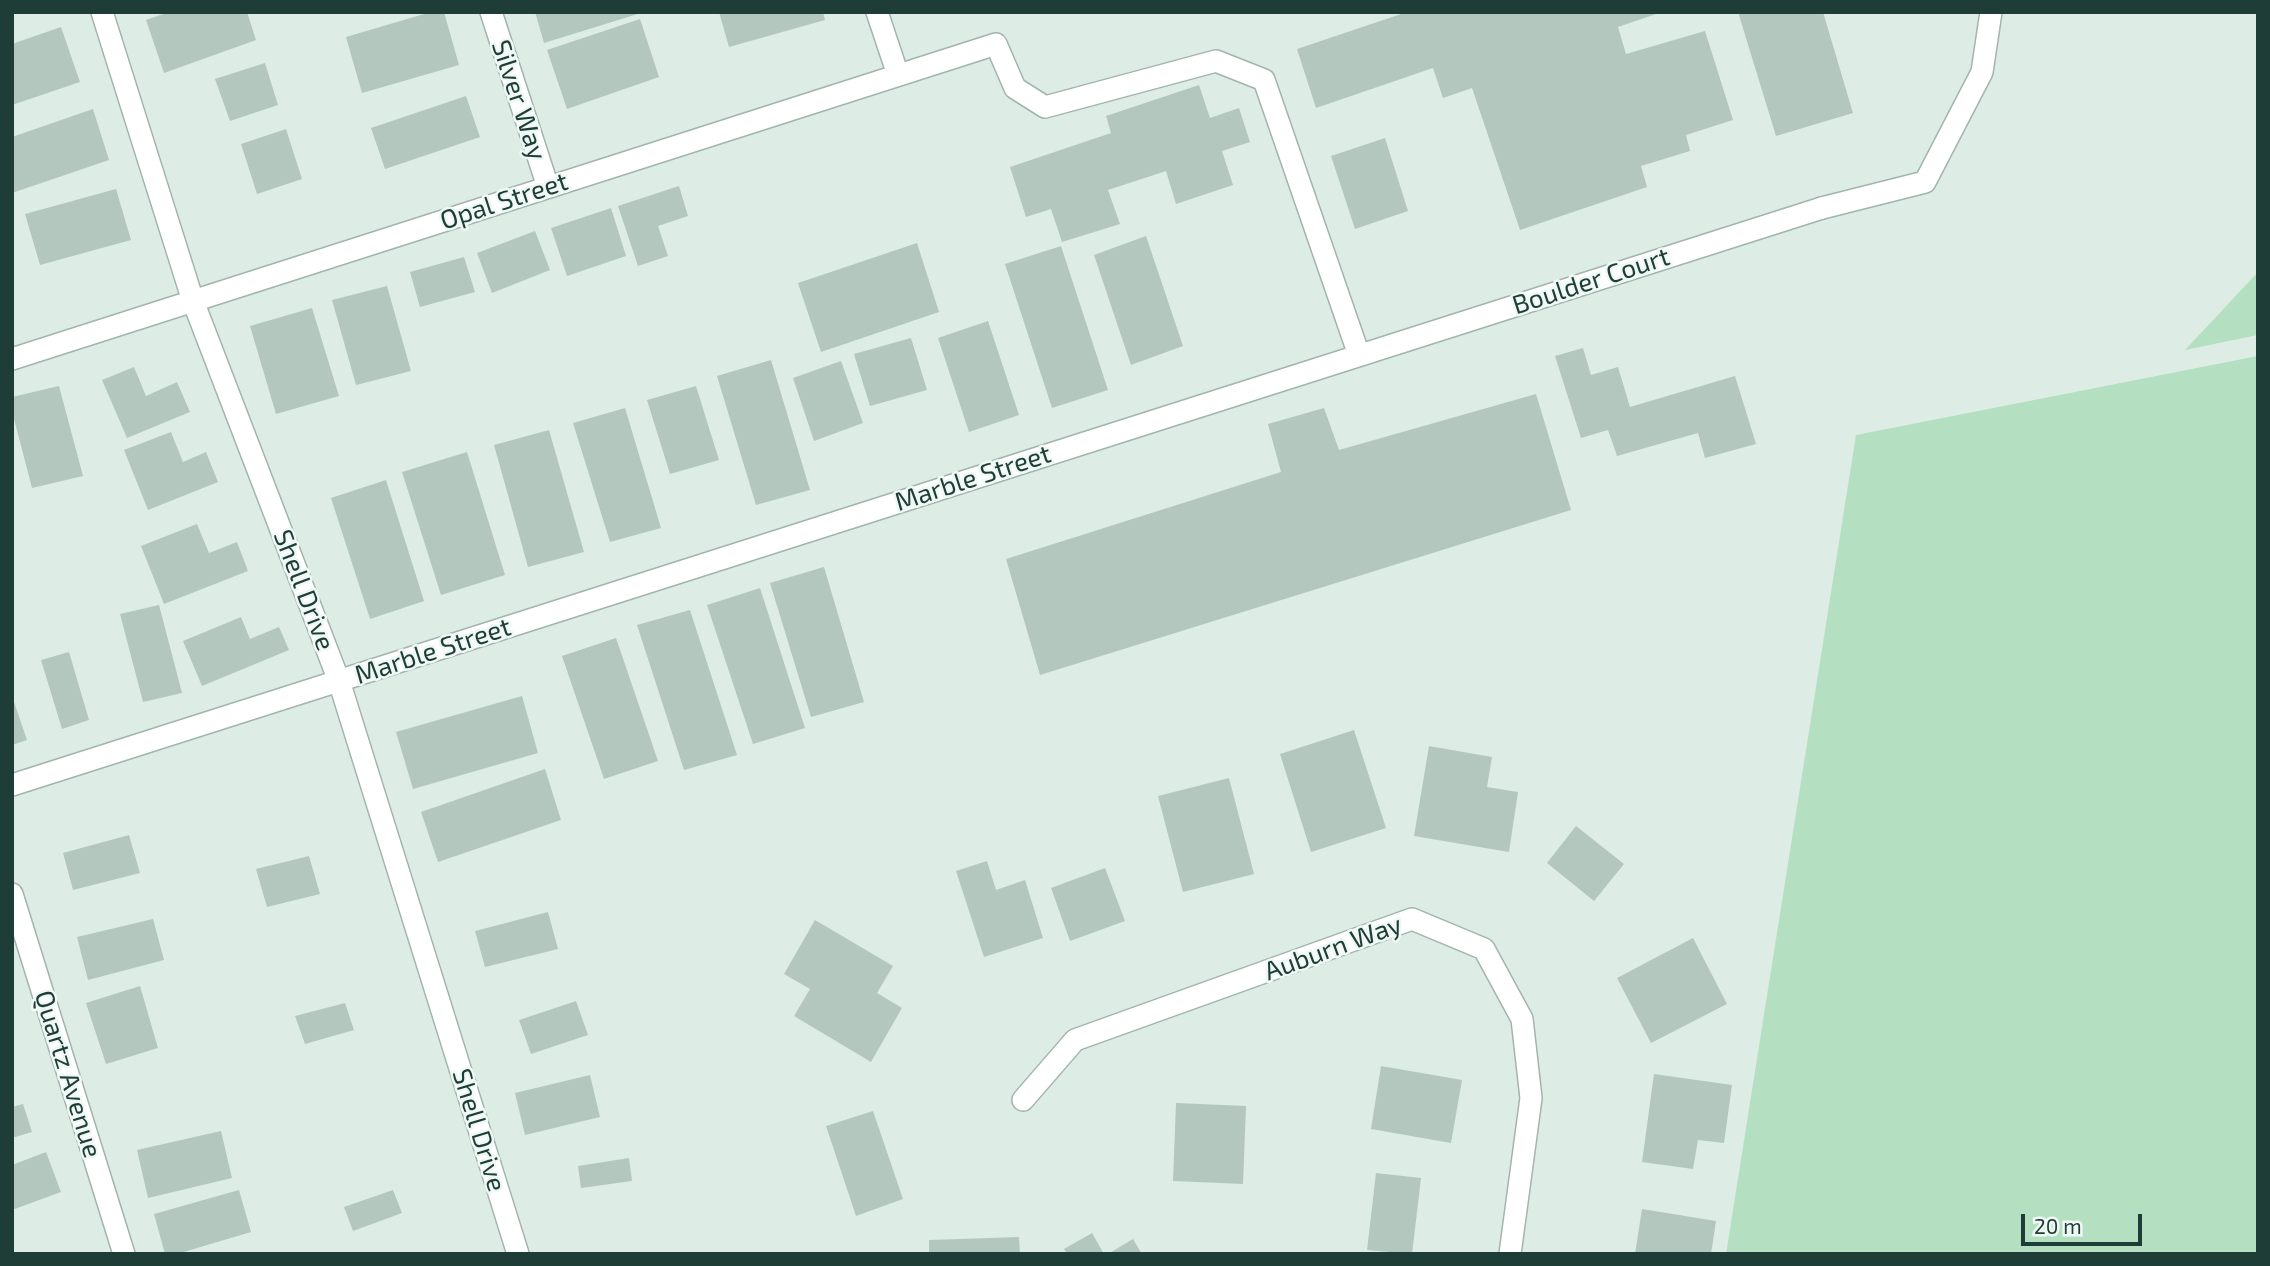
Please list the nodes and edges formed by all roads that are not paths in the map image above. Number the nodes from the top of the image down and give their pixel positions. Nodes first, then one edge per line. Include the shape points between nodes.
1 (102, 12) edge
2 (491, 12) edge
3 (877, 12) edge
4 (1991, 12) edge
5 (898, 75) junction
6 (548, 187) junction
7 (194, 301) junction
8 (1360, 355) junction
9 (12, 359) edge
10 (339, 681) junction
11 (12, 785) edge
12 (12, 894) edge
13 (1023, 1100) dead end
14 (124, 1254) edge
15 (517, 1254) edge
16 (1510, 1254) edge

1 - 7 street, Shell Drive
2 - 6 street, Silver Way
3 - 5 street
4 - 8 street, Boulder Court via 1982,72 1925,181 1822,208
5 - 6 street, Opal Street
5 - 8 street, Opal Street via 996,44 1014,88 1045,107 1216,61 1264,80
6 - 7 street, Opal Street
7 - 9 street, Opal Street
7 - 10 street, Shell Drive
8 - 10 street, Marble Street
10 - 11 street, Marble Street
10 - 15 street, Shell Drive
12 - 14 street, Quartz Avenue
13 - 16 street, Auburn Way via 1075,1040 1412,919 1484,949 1522,1019 1531,1098

